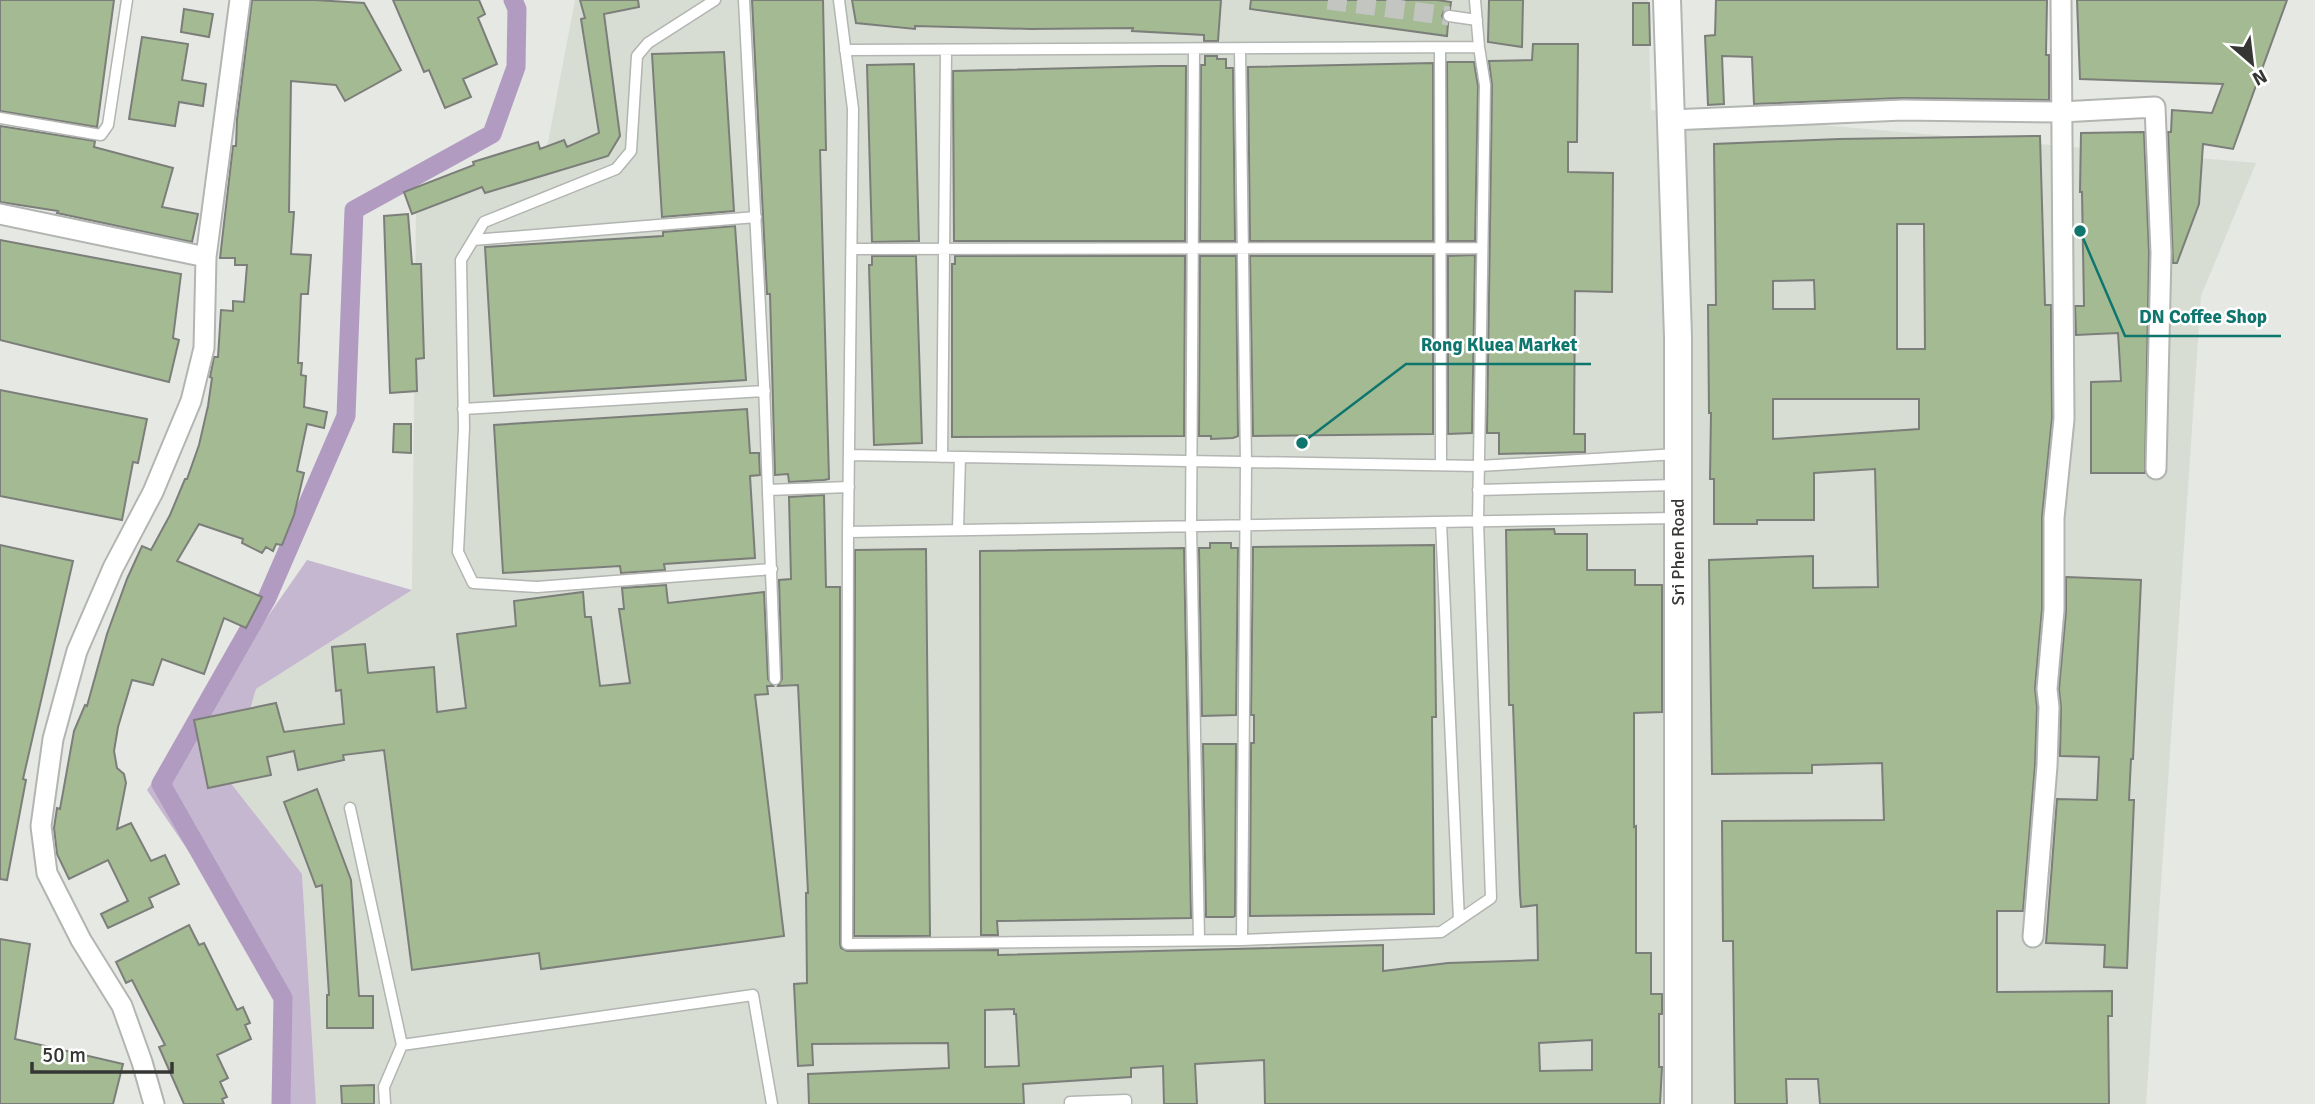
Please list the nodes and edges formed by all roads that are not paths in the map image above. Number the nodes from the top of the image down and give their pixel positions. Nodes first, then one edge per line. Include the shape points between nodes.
1 (127, 0) edge
2 (240, 0) edge
3 (715, 0) edge
4 (744, 0) edge
5 (839, 0) edge
6 (1475, 0) edge
7 (1667, 0) edge
8 (2061, 0) edge
9 (1449, 16) tunnel mouth
10 (1477, 20) junction
11 (1479, 47) junction
12 (1440, 48) junction
13 (1194, 49) junction
14 (1240, 49) junction
15 (845, 50) junction
16 (946, 51) junction
17 (2061, 113) junction
18 (0, 118) edge
19 (1671, 120) junction
20 (0, 214) edge
21 (755, 217) junction
22 (473, 240) junction
23 (1192, 248) junction
24 (1244, 248) junction
25 (1440, 248) junction
26 (1482, 248) junction
27 (852, 249) junction
28 (944, 249) junction
29 (206, 257) junction
30 (765, 391) junction
31 (463, 409) junction
32 (1677, 454) junction
33 (849, 455) junction
34 (942, 457) junction
35 (960, 457) junction
36 (1191, 463) junction
37 (1246, 463) junction
38 (1441, 466) junction
39 (1479, 467) junction
40 (2156, 469) dead end
41 (1678, 485) junction
42 (849, 487) junction
43 (768, 490) junction
44 (1478, 490) junction
45 (1678, 518) junction
46 (1441, 522) junction
47 (1478, 522) junction
48 (1244, 525) junction
49 (1191, 526) junction
50 (958, 530) junction
51 (848, 532) junction
52 (772, 569) junction
53 (775, 679) dead end
54 (351, 808) dead end
55 (1459, 920) junction
56 (2033, 937) dead end
57 (1199, 940) junction
58 (1242, 940) junction
59 (402, 1045) junction
60 (154, 1104) edge
61 (385, 1104) edge
62 (772, 1104) edge
63 (1070, 1104) edge
64 (1126, 1104) edge
65 (1678, 1104) edge

1 - 18 lane via 108,125 101,135
2 - 29 street
3 - 22 lane via 648,43 637,56 631,152 616,170 484,222
4 - 21 lane
5 - 15 lane
6 - 10 lane
7 - 19 main road, Sri Phen Road
8 - 17 street
9 - 10 lane
10 - 11 lane
11 - 12 lane
11 - 26 lane via 1485,85
12 - 14 lane
12 - 25 lane
13 - 14 lane
13 - 16 lane
13 - 23 lane
14 - 24 lane
15 - 16 lane
15 - 27 lane via 853,109
16 - 28 lane
17 - 19 street via 1903,110
17 - 40 street via 2155,107 2161,253
17 - 56 street via 2064,419 2054,518 2047,765
19 - 32 main road, Sri Phen Road
20 - 29 street
21 - 22 lane
21 - 30 lane
22 - 31 lane via 461,260
23 - 24 lane
23 - 28 lane
23 - 36 lane
24 - 25 lane
24 - 37 lane
25 - 26 lane
25 - 38 lane
26 - 39 lane
27 - 28 lane
27 - 33 lane
28 - 34 lane
29 - 60 street via 204,348 191,401 153,492 76,651 53,739 41,826 47,873 122,1006
30 - 31 lane
30 - 43 lane
31 - 52 lane via 458,552 473,583 537,587
32 - 39 lane
32 - 41 main road, Sri Phen Road
33 - 34 lane
33 - 42 lane
34 - 35 lane
35 - 36 lane
35 - 50 lane
36 - 37 lane
36 - 49 lane
37 - 38 lane
37 - 48 lane
38 - 39 lane
39 - 44 lane
41 - 44 lane
41 - 45 main road, Sri Phen Road
42 - 43 lane
42 - 51 lane
43 - 52 lane
44 - 47 lane
45 - 47 lane
45 - 65 main road, Sri Phen Road
46 - 47 lane
46 - 48 lane
46 - 55 lane
47 - 55 lane via 1491,898
48 - 49 lane
48 - 58 lane
49 - 50 lane
49 - 57 lane
50 - 51 lane
51 - 57 lane via 847,944
52 - 53 lane
54 - 59 lane
55 - 58 lane via 1441,932
57 - 58 lane
59 - 61 lane via 384,1087
59 - 62 lane via 753,995
63 - 64 lane via 1126,1100

